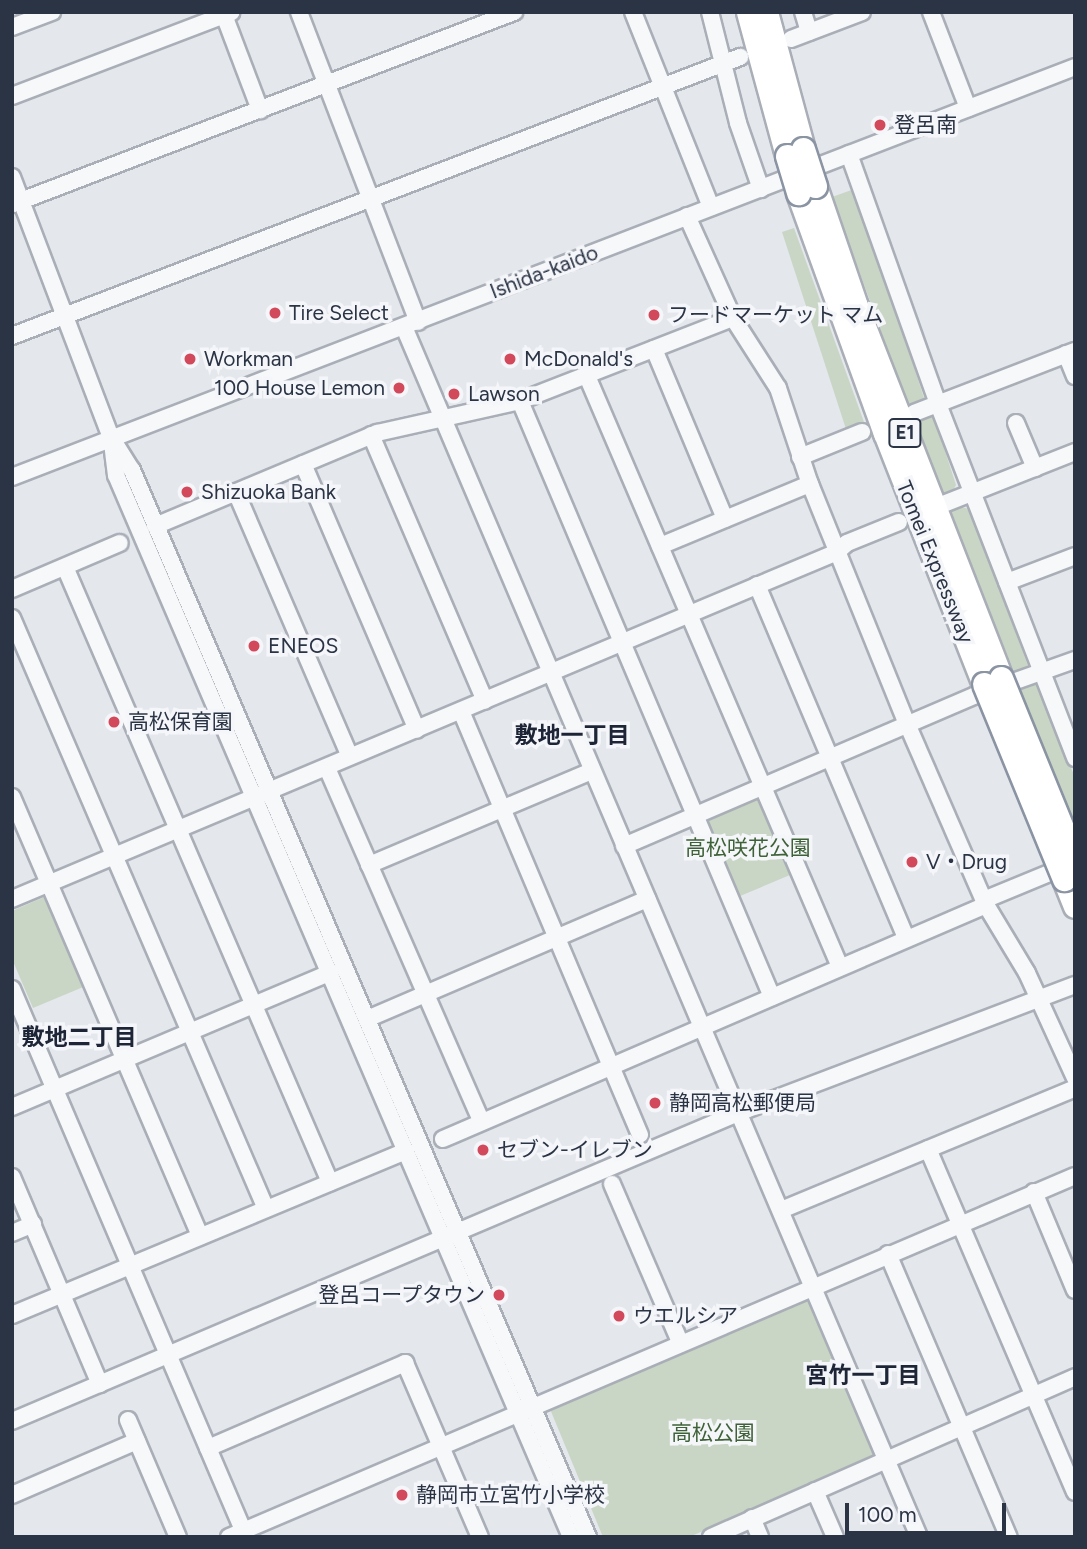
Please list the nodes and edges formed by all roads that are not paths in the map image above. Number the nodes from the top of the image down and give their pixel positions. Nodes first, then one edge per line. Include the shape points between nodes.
1 (52, 12) edge
2 (299, 12) edge
3 (514, 12) edge
4 (633, 12) edge
5 (710, 12) edge
6 (748, 12) edge
7 (766, 12) edge
8 (803, 12) edge
9 (862, 12) edge
10 (931, 12) edge
11 (228, 14) edge
12 (12, 27) edge
13 (809, 32) junction
14 (791, 39) dead end
15 (740, 57) dead end
16 (724, 63) junction
17 (1075, 67) edge
18 (328, 84) junction
19 (663, 89) junction
20 (12, 96) edge
21 (968, 108) junction
22 (260, 110) junction
23 (795, 153) junction
24 (849, 153) junction
25 (12, 177) edge
26 (761, 189) junction
27 (371, 200) junction
28 (17, 203) edge
29 (711, 207) junction
30 (687, 216) junction
31 (66, 316) junction
32 (733, 318) junction
33 (411, 324) junction
34 (12, 336) edge
35 (654, 349) junction
36 (1070, 352) edge
37 (587, 376) junction
38 (1075, 376) edge
39 (520, 401) junction
40 (939, 404) junction
41 (914, 413) dead end
42 (441, 416) junction
43 (1016, 423) dead end
44 (862, 432) dead end
45 (371, 435) junction
46 (111, 437) junction
47 (1075, 452) edge
48 (800, 457) junction
49 (303, 464) junction
50 (1035, 468) junction
51 (12, 477) edge
52 (810, 484) junction
53 (236, 492) junction
54 (973, 492) junction
55 (946, 503) dead end
56 (725, 519) junction
57 (899, 522) dead end
58 (155, 526) junction
59 (120, 543) dead end
60 (660, 546) junction
61 (837, 552) junction
62 (1075, 556) edge
63 (65, 566) junction
64 (1007, 582) junction
65 (757, 584) junction
66 (12, 589) edge
67 (689, 614) junction
68 (12, 618) edge
69 (621, 643) junction
70 (1075, 660) edge
71 (552, 672) junction
72 (1042, 673) junction
73 (485, 701) junction
74 (461, 711) junction
75 (908, 726) junction
76 (417, 730) junction
77 (349, 757) junction
78 (1075, 758) edge
79 (831, 759) junction
80 (327, 768) junction
81 (592, 771) junction
82 (762, 788) junction
83 (263, 794) junction
84 (12, 797) edge
85 (503, 809) junction
86 (695, 816) junction
87 (179, 829) junction
88 (624, 846) junction
89 (113, 856) junction
90 (369, 865) junction
91 (1071, 867) edge
92 (49, 883) junction
93 (647, 898) junction
94 (12, 899) edge
95 (985, 902) junction
96 (1075, 906) edge
97 (558, 937) junction
98 (906, 937) junction
99 (840, 967) junction
100 (331, 972) junction
101 (1075, 985) edge
102 (12, 989) edge
103 (424, 994) junction
104 (1038, 996) junction
105 (772, 997) junction
106 (254, 1005) junction
107 (367, 1019) junction
108 (702, 1026) junction
109 (190, 1032) junction
110 (126, 1059) junction
111 (612, 1067) junction
112 (1075, 1078) edge
113 (55, 1088) junction
114 (1075, 1088) edge
115 (12, 1107) edge
116 (738, 1113) junction
117 (482, 1122) junction
118 (640, 1135) dead end
119 (443, 1139) dead end
120 (928, 1149) junction
121 (406, 1151) junction
122 (1075, 1176) edge
123 (12, 1177) edge
124 (330, 1182) junction
125 (612, 1184) dead end
126 (1034, 1192) junction
127 (266, 1209) junction
128 (781, 1210) junction
129 (33, 1224) junction
130 (959, 1224) junction
131 (12, 1233) edge
132 (450, 1233) junction
133 (200, 1236) junction
134 (888, 1254) junction
135 (131, 1265) junction
136 (812, 1286) junction
137 (1075, 1290) edge
138 (62, 1293) junction
139 (12, 1315) edge
140 (680, 1342) junction
141 (169, 1354) junction
142 (1075, 1377) edge
143 (100, 1384) junction
144 (1034, 1395) junction
145 (525, 1409) junction
146 (128, 1420) dead end
147 (12, 1421) edge
148 (962, 1426) junction
149 (138, 1441) junction
150 (441, 1447) junction
151 (208, 1448) junction
152 (886, 1459) junction
153 (815, 1490) junction
154 (1075, 1492) edge
155 (12, 1495) edge
156 (752, 1518) junction
157 (239, 1535) edge
158 (178, 1537) edge
159 (480, 1537) edge
160 (571, 1537) edge
161 (589, 1537) edge
162 (710, 1537) edge
163 (760, 1537) edge
164 (835, 1537) edge
165 (919, 1537) edge
166 (1009, 1537) edge

1 - 12 street
2 - 18 street
3 - 18 street
4 - 19 street
5 - 16 street
6 - 23 highway, Tomei Expressway / E1
7 - 23 highway, Tomei Expressway / E1
8 - 13 street
9 - 13 street
10 - 21 street
11 - 20 street
11 - 22 street
13 - 14 street
15 - 16 street
16 - 19 street
16 - 26 street
17 - 21 street, Ishida-kaido
18 - 22 street
18 - 27 street
19 - 27 street
19 - 29 street
21 - 24 street, Ishida-kaido
22 - 28 street
23 - 91 highway, Tomei Expressway / E1, bridge via 884,433
24 - 26 street, Ishida-kaido
24 - 40 street
25 - 28 street
26 - 29 street, Ishida-kaido
27 - 31 street
27 - 33 street
28 - 31 street
29 - 30 street, Ishida-kaido
30 - 32 street
30 - 33 street, Ishida-kaido
31 - 34 street
31 - 46 street
32 - 35 street
32 - 48 street via 778,388
33 - 42 street
33 - 46 street, Ishida-kaido
35 - 37 street
35 - 56 street
36 - 38 street
36 - 40 street
37 - 39 street
37 - 60 street
39 - 42 street
39 - 69 street
40 - 41 street
40 - 54 street
42 - 45 street
42 - 71 street
43 - 50 street
44 - 48 street
45 - 49 street
45 - 73 street
46 - 51 street, Ishida-kaido
46 - 58 street via 132,470
46 - 83 street via 116,475
47 - 50 street
48 - 52 street
49 - 53 street
49 - 76 street
50 - 54 street
52 - 56 street
52 - 61 street
53 - 58 street
53 - 77 street
54 - 55 street
54 - 64 street
56 - 60 street
57 - 61 street via 847,542
58 - 83 street
59 - 63 street
60 - 67 street
61 - 65 street
61 - 75 street
62 - 64 street
63 - 66 street
63 - 87 street
64 - 72 street
65 - 67 street
65 - 79 street
67 - 69 street
67 - 82 street
68 - 89 street
69 - 71 street
69 - 86 street
70 - 72 street
71 - 73 street
71 - 81 street
72 - 75 street via 976,695
72 - 78 street
73 - 74 street
74 - 76 street
74 - 85 street
75 - 79 street
75 - 95 street
76 - 77 street
77 - 80 street
79 - 82 street
79 - 98 street
80 - 83 street
80 - 90 street
81 - 85 street
81 - 88 street
82 - 86 street
82 - 99 street
83 - 87 street
83 - 100 street
83 - 107 street
84 - 92 street
85 - 90 street
85 - 97 street
86 - 88 street
86 - 105 street
87 - 89 street
87 - 106 street
88 - 93 street
89 - 92 street
89 - 109 street
90 - 103 street
91 - 95 street
91 - 96 highway, Tomei Expressway / E1
92 - 94 street
92 - 110 street
93 - 97 street
93 - 108 street
95 - 98 street
95 - 104 street
97 - 103 street
97 - 111 street
98 - 99 street
99 - 105 street
100 - 106 street
100 - 121 street
101 - 104 street
102 - 113 street
103 - 107 street
103 - 117 street
104 - 112 street
104 - 116 street
105 - 108 street
106 - 109 street
106 - 124 street
107 - 132 street
108 - 111 street
108 - 116 street
109 - 110 street
109 - 127 street
110 - 113 street
110 - 133 street
111 - 117 street
111 - 118 street
113 - 115 street
113 - 135 street
114 - 120 street
116 - 128 street
116 - 132 street
117 - 119 street
120 - 128 street
120 - 130 street
121 - 124 street
121 - 132 street
122 - 126 street
123 - 129 street
124 - 127 street
125 - 140 street
126 - 130 street
126 - 137 street
127 - 133 street
128 - 136 street
129 - 131 street
129 - 138 street
130 - 134 street
130 - 144 street
132 - 141 street
132 - 145 street
133 - 135 street
134 - 136 street
134 - 148 street
135 - 138 street
135 - 141 street
136 - 140 street
136 - 152 street
138 - 139 street
138 - 143 street
140 - 145 street
141 - 143 street
141 - 151 street
142 - 144 street
143 - 147 street
144 - 148 street
144 - 154 street
145 - 150 street
145 - 160 street
145 - 161 street
146 - 149 street
148 - 152 street
148 - 166 street
149 - 155 street
149 - 158 street
150 - 151 street via 405,1363
150 - 157 street
150 - 159 street
151 - 157 street
152 - 153 street
152 - 165 street
153 - 156 street
153 - 164 street
156 - 162 street
156 - 163 street

